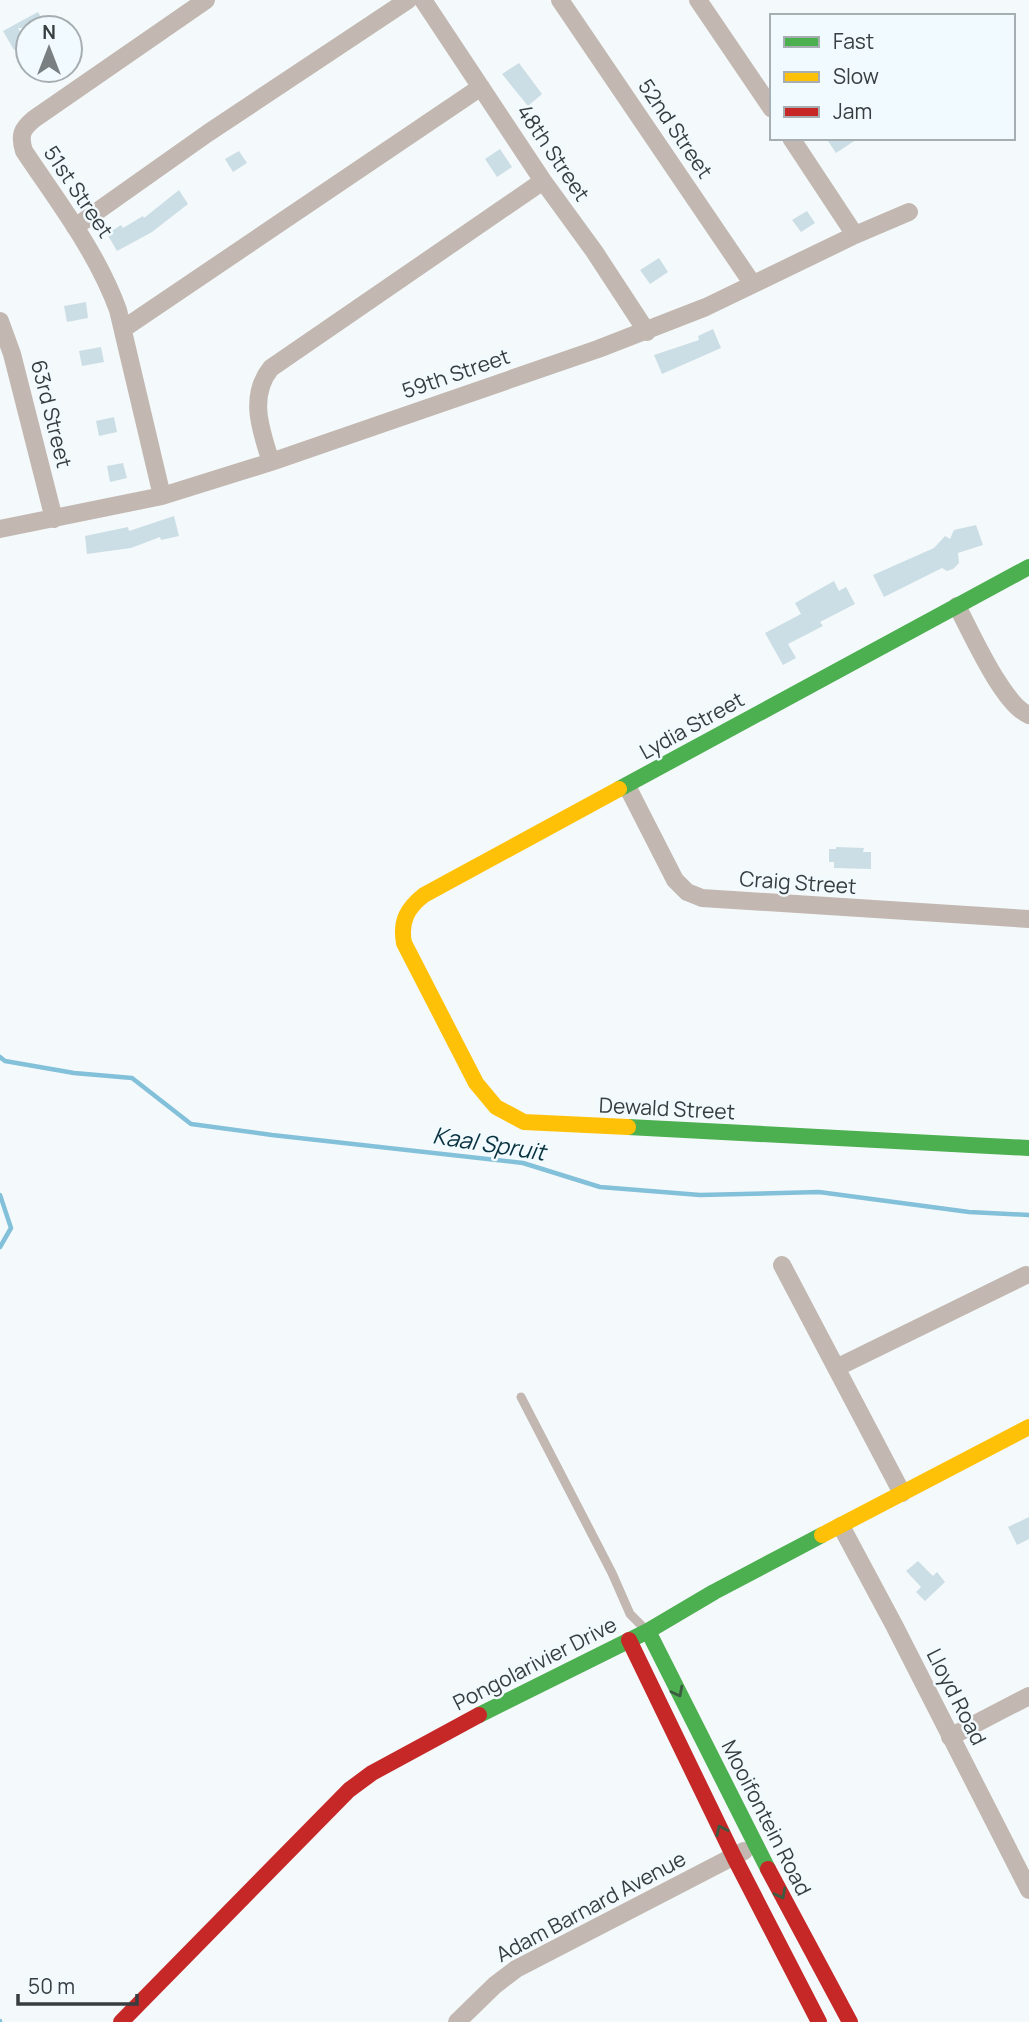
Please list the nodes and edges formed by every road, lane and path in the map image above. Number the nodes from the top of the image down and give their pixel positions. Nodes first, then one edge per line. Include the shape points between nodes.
1 (206, 0) edge
2 (408, 0) edge
3 (423, 0) edge
4 (560, 0) edge
5 (698, 0) edge
6 (481, 87) junction
7 (770, 106) edge
8 (792, 140) edge
9 (543, 181) junction
10 (909, 212) dead end
11 (75, 227) junction
12 (855, 234) junction
13 (752, 283) junction
14 (0, 321) edge
15 (122, 329) junction
16 (647, 332) junction
17 (271, 461) junction
18 (162, 496) junction
19 (54, 519) junction
20 (0, 529) edge
21 (1029, 566) edge
22 (957, 606) junction
23 (1029, 715) edge
24 (627, 786) junction
25 (1029, 919) edge
26 (404, 943) joint
27 (1029, 1148) edge
28 (782, 1265) dead end
29 (1026, 1275) dead end
30 (836, 1368) junction
31 (520, 1397) dead end
32 (1029, 1427) edge
33 (902, 1493) junction
34 (841, 1526) junction
35 (630, 1614) junction
36 (648, 1631) junction
37 (629, 1640) junction
38 (1029, 1696) edge
39 (950, 1737) junction
40 (755, 1845) junction
41 (734, 1857) junction
42 (1029, 1890) edge
43 (121, 2022) edge
44 (457, 2022) edge
45 (819, 2022) edge
46 (850, 2022) edge

1 - 11 street, 51st Street via 23,128 24,151
2 - 11 street
3 - 6 street, 48th Street
4 - 13 street, 52nd Street
5 - 7 street
6 - 9 street, 48th Street
6 - 15 street
8 - 12 street
9 - 16 street, 48th Street
9 - 17 street via 271,368 258,402
10 - 12 street, 59th Street
11 - 15 street, 51st Street via 105,277
12 - 13 street, 59th Street
13 - 16 street, 59th Street
14 - 19 street, 63rd Street
15 - 18 street, 51st Street
16 - 17 street, 59th Street
17 - 18 street, 59th Street
18 - 19 street, 59th Street
19 - 20 street, 59th Street
21 - 22 street, Lydia Street
22 - 23 street via 1001,687 1011,702
22 - 24 street, Lydia Street
24 - 25 street, Craig Street via 675,880 702,898
24 - 26 street, Lydia Street via 424,895 406,913
26 - 27 street, Dewald Street via 489,1104 524,1122
28 - 30 street
29 - 30 street
30 - 33 street
31 - 35 lane
32 - 33 street, Pongolarivier Drive
33 - 34 street, Pongolarivier Drive
34 - 36 street, Pongolarivier Drive
34 - 39 street, Lloyd Road
35 - 36 lane
35 - 37 lane
36 - 37 street, Pongolarivier Drive
36 -> 40 street, Mooifontein Road
41 -> 37 street, Mooifontein Road
37 - 43 street, Pongolarivier Drive via 526,1690 349,1790
38 - 39 street
39 - 42 street, Lloyd Road
40 - 41 street, Adam Barnard Avenue
40 -> 46 street, Mooifontein Road
41 - 44 street, Adam Barnard Avenue via 516,1969
41 - 45 street, Mooifontein Road

